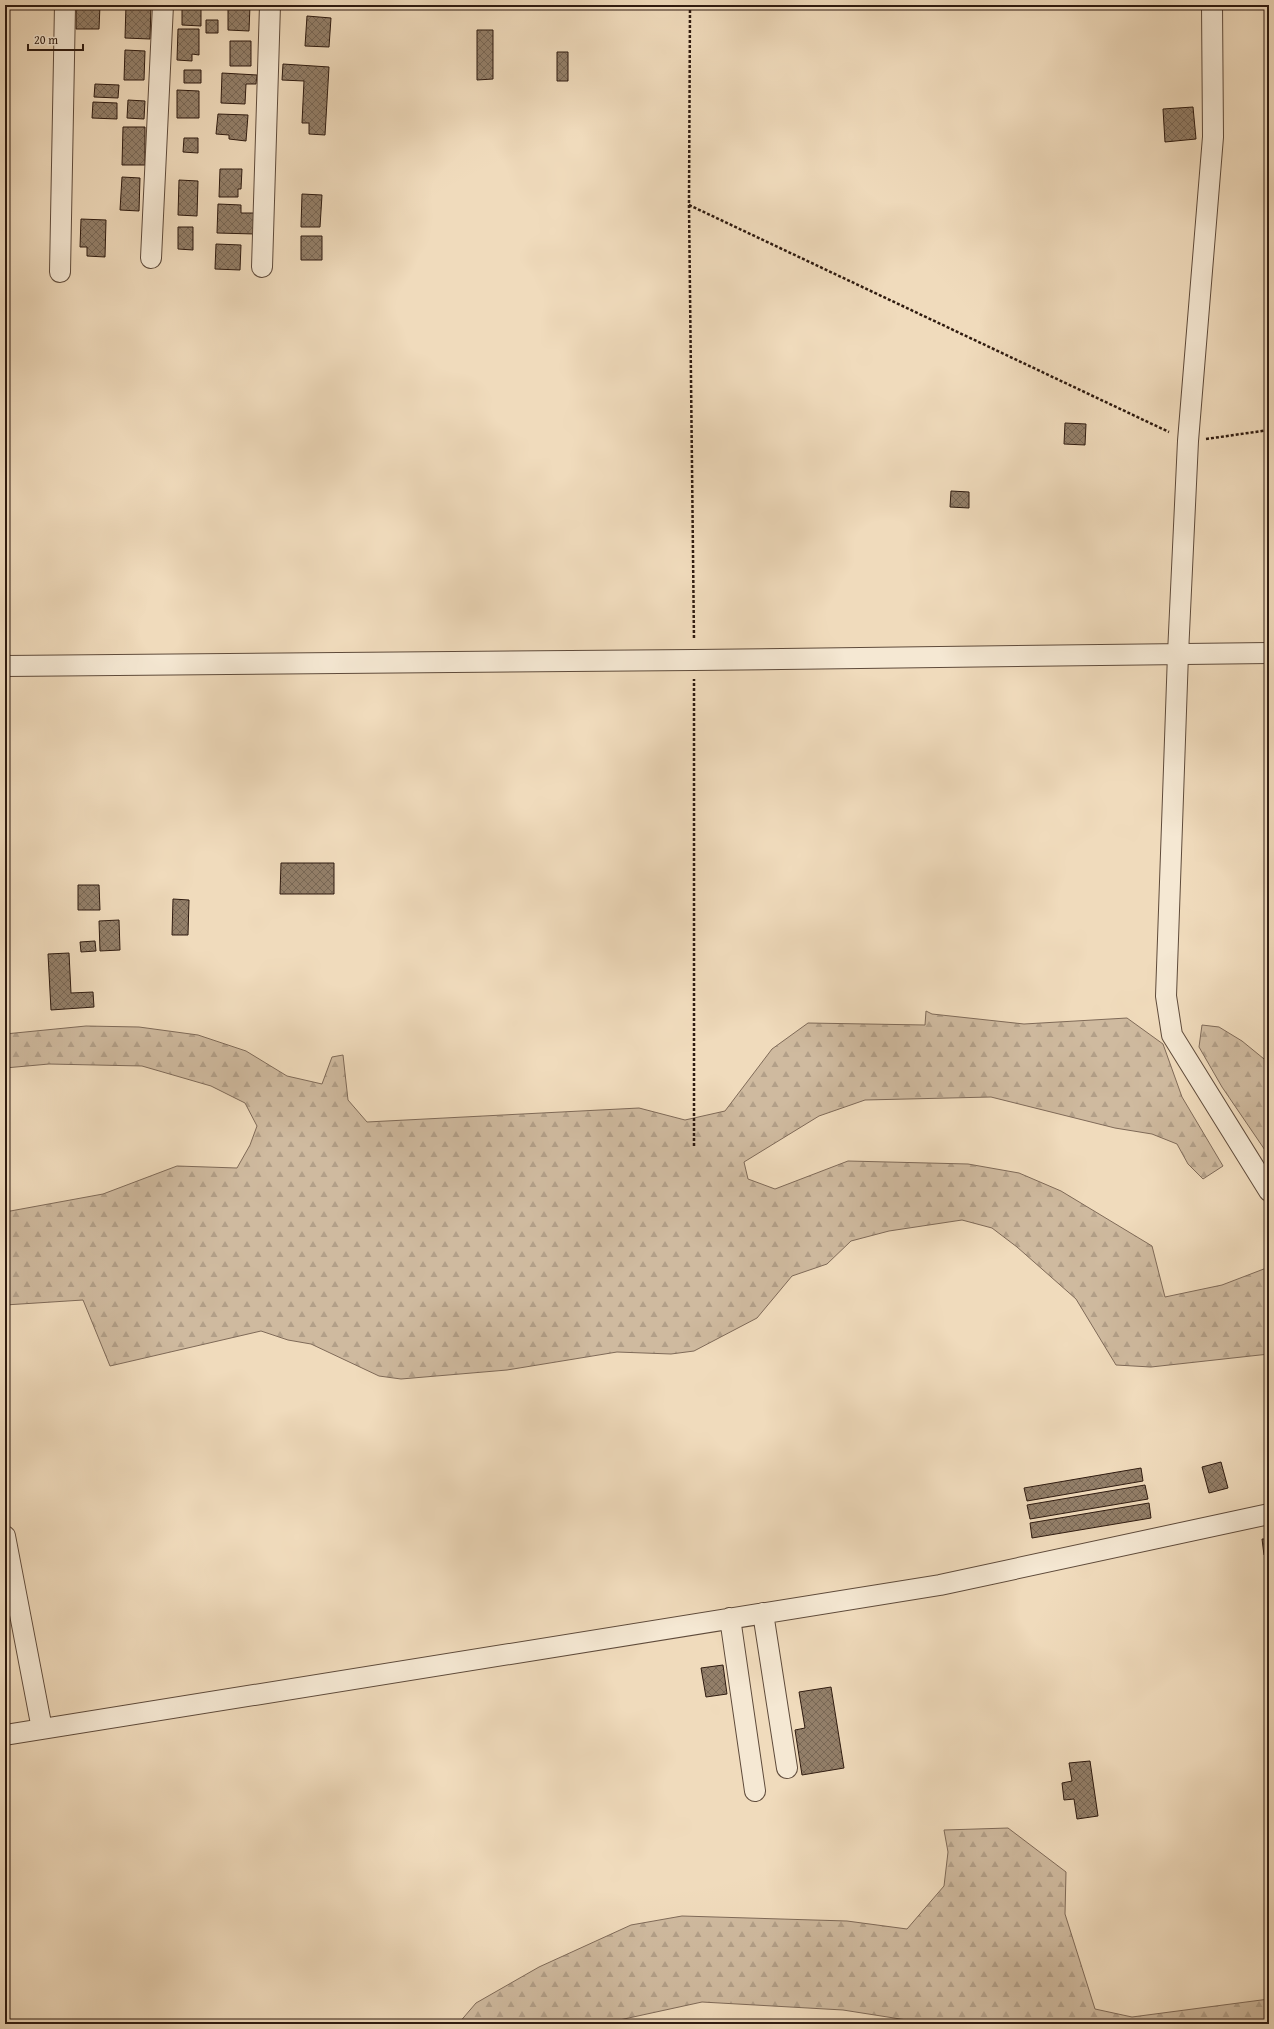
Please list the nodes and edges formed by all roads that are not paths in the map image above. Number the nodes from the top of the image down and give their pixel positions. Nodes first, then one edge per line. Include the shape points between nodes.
1 (65, 5) edge
2 (163, 5) edge
3 (270, 5) edge
4 (1212, 5) edge
5 (151, 258) dead end
6 (262, 267) dead end
7 (60, 272) dead end
8 (1269, 653) edge
9 (1178, 654) junction
10 (5, 666) edge
11 (1269, 1191) edge
12 (1269, 1514) edge
13 (5, 1536) edge
14 (762, 1612) junction
15 (730, 1618) junction
16 (42, 1729) junction
17 (5, 1735) edge
18 (787, 1768) dead end
19 (755, 1791) dead end

1 - 7 street
2 - 5 street
3 - 6 street
4 - 9 street via 1213,137 1188,441
8 - 9 street
9 - 10 street
9 - 11 street via 1166,996 1172,1035
12 - 14 street via 940,1585
13 - 16 street
14 - 15 street
14 - 18 street
15 - 16 street
15 - 19 street
16 - 17 street

